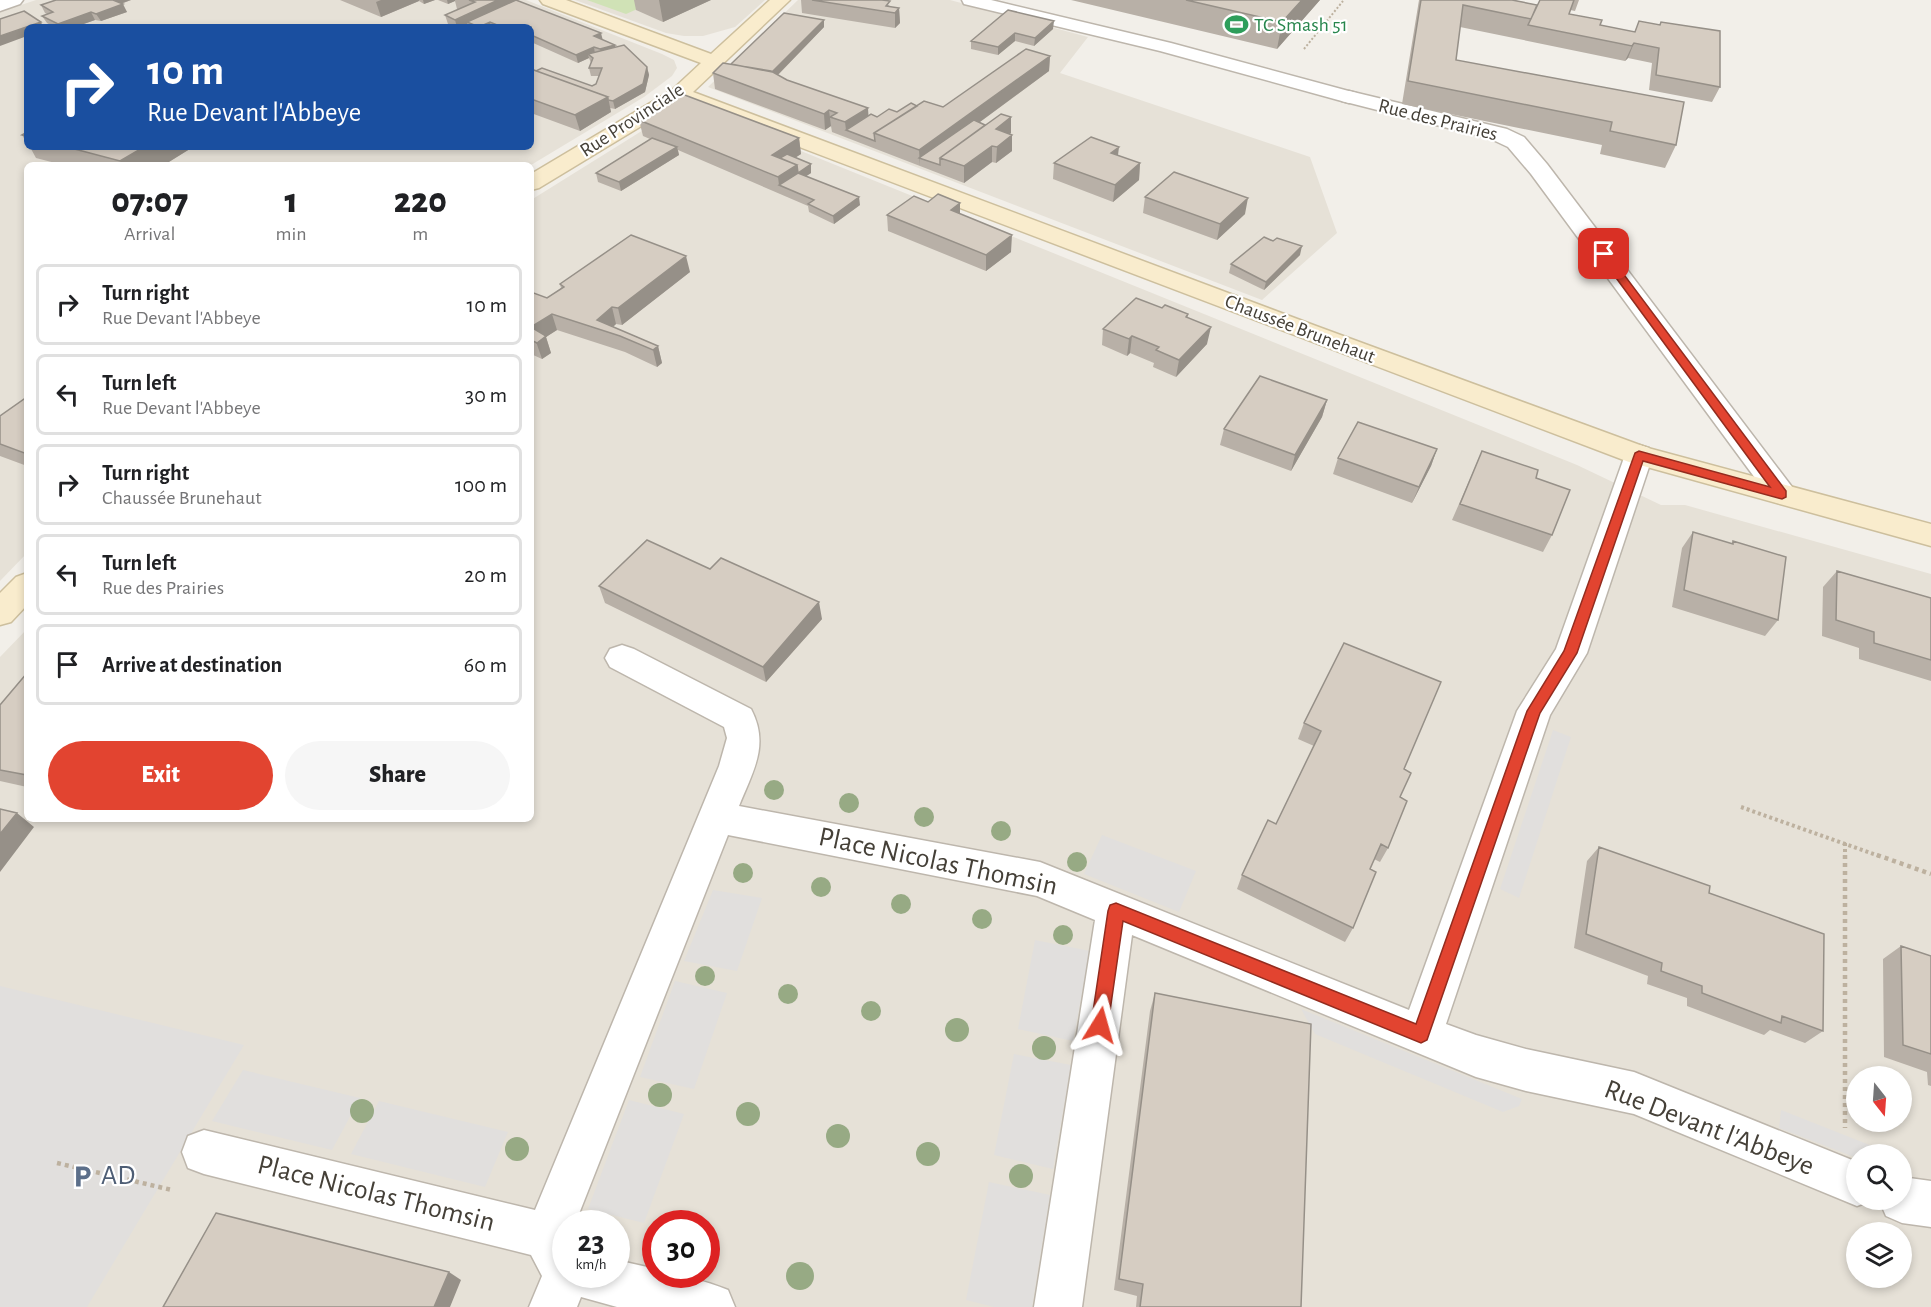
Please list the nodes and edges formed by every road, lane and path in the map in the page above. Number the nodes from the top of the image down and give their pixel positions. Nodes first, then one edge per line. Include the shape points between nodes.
1 (14, 0) edge
2 (549, 0) edge
3 (781, 0) edge
4 (970, 0) edge
5 (1343, 1) edge
6 (0, 5) edge
7 (712, 61) junction
8 (1281, 78) junction
9 (679, 94) junction
10 (1350, 97) joint
11 (534, 181) edge
12 (1639, 455) junction
13 (1782, 494) junction
14 (1931, 535) edge
15 (24, 588) edge
16 (0, 613) edge
17 (622, 658) dead end
18 (1742, 807) dead end
19 (716, 817) junction
20 (1845, 843) junction
21 (1931, 874) edge
22 (1116, 911) junction
23 (1421, 1035) junction
24 (1850, 1144) edge
25 (204, 1152) joint
26 (57, 1163) dead end
27 (1846, 1179) edge
28 (1912, 1201) edge
29 (1931, 1204) edge
30 (578, 1210) edge
31 (552, 1258) edge
32 (630, 1287) edge
33 (556, 1288) edge
34 (553, 1307) edge
35 (711, 1307) edge
36 (1058, 1307) edge

1 - 6 street
2 - 7 street
3 - 7 street, Rue Provinciale
4 - 8 lane
5 - 8 path
7 - 9 street, Rue Provinciale
8 - 10 lane
9 - 11 street, Rue Provinciale
9 - 12 street, Chaussée Brunehaut
10 - 13 street, Rue des Prairies via 1499,134 1516,142 1560,195
12 - 13 street, Chaussée Brunehaut
12 - 23 street via 1571,653 1534,711
13 - 14 street, Chaussée Brunehaut
15 - 16 street
17 - 19 street via 738,719 744,738
18 - 20 path
19 - 22 street, Place Nicolas Thomsin via 1040,879
19 - 30 street
20 - 21 path
20 - 24 path
22 - 23 street, Rue Devant l'Abbeye
22 - 36 street
23 - 27 street, Rue Devant l'Abbeye via 1526,1070 1634,1093
25 - 26 path via 179,1192
25 - 31 street, Place Nicolas Thomsin
28 - 29 street
32 - 35 street
33 - 34 street

